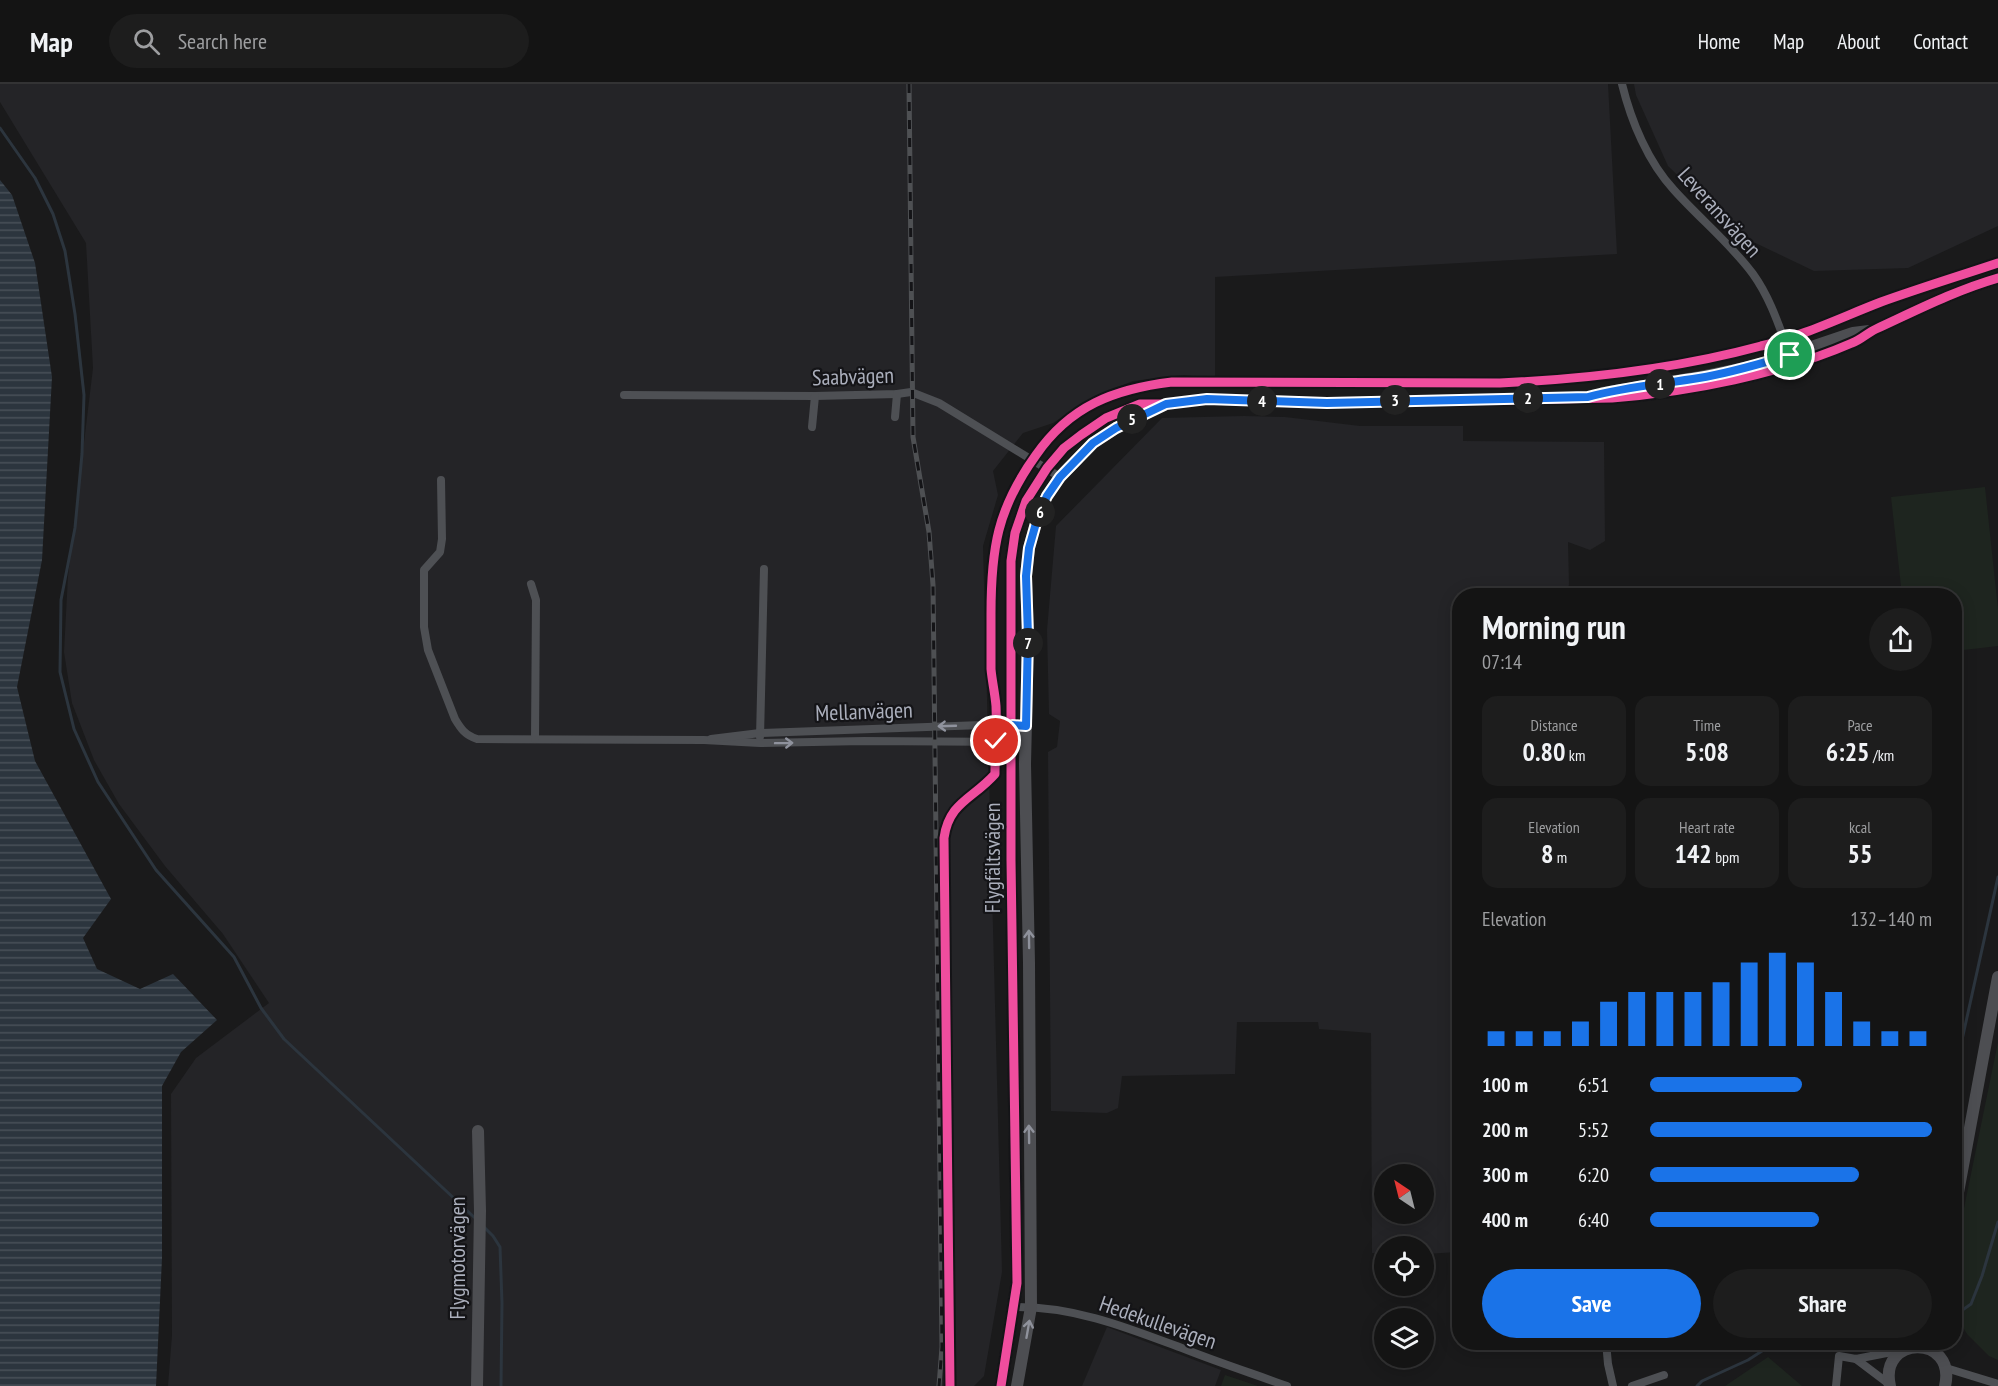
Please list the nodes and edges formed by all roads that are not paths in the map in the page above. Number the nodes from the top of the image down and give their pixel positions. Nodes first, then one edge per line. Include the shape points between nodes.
1 (1622, 84) edge
2 (1998, 278) edge
3 (1791, 359) junction
4 (897, 394) junction
5 (624, 395) dead end
6 (815, 396) junction
7 (1166, 404) junction
8 (895, 417) dead end
9 (812, 427) dead end
10 (1047, 468) junction
11 (1060, 477) junction
12 (441, 480) dead end
13 (764, 569) dead end
14 (531, 584) dead end
15 (1012, 725) junction
16 (1026, 726) junction
17 (760, 733) junction
18 (535, 740) junction
19 (704, 740) junction
20 (1011, 741) junction
21 (1025, 742) junction
22 (760, 743) junction
23 (1998, 977) edge
24 (478, 1131) dead end
25 (1962, 1171) edge
26 (1014, 1307) junction
27 (1031, 1307) junction
28 (1607, 1350) edge
29 (1895, 1350) edge
30 (1904, 1350) edge
31 (1929, 1350) edge
32 (1942, 1350) edge
33 (1856, 1359) junction
34 (1944, 1363) junction
35 (1664, 1375) dead end
36 (1998, 1384) edge
37 (1889, 1385) edge
38 (477, 1386) edge
39 (1001, 1386) edge
40 (1017, 1386) edge
41 (1287, 1386) edge
42 (1613, 1386) edge
43 (1632, 1386) edge
44 (1836, 1386) edge
45 (1945, 1386) edge
46 (1991, 1386) edge

1 - 3 street, Leveransvägen via 1634,120 1659,171 1755,277 1774,312
2 - 3 street, Flygfältsvägen via 1873,330 1854,342
3 - 7 street, Flygfältsvägen via 1738,378 1612,398 1327,403 1207,399
4 - 6 street, Saabvägen
4 - 8 street
4 - 10 street, Saabvägen via 907,392 939,403
5 - 6 street, Saabvägen
6 - 9 street
7 - 10 street, Flygfältsvägen via 1140,404 1106,418 1064,448
7 - 11 street, Flygfältsvägen via 1093,443
10 - 11 street, Saabvägen
10 - 15 street, Flygfältsvägen via 1026,501 1011,561
11 - 16 street, Flygfältsvägen via 1038,516 1029,548
12 - 18 street, Mellanvägen via 440,552 424,570 428,650 466,735 477,739
13 - 17 street
14 - 18 street via 536,609
15 - 16 street, Mellanvägen
15 -> 17 street, Mellanvägen
15 - 20 street, Flygfältsvägen
16 - 21 street, Flygfältsvägen
17 - 19 street, Mellanvägen
17 - 22 street
18 - 19 street, Mellanvägen
19 - 22 street, Mellanvägen
20 - 21 street, Mellanvägen
22 -> 20 street, Mellanvägen
20 - 26 street, Flygfältsvägen via 1017,1201
27 -> 21 street, Flygfältsvägen
23 - 25 street
24 - 38 street, Flygmotorvägen
26 - 27 street, Hedekullevägen
26 - 39 street, Flygfältsvägen
40 -> 27 street, Flygfältsvägen
27 - 41 street, Hedekullevägen via 1071,1312 1128,1327
28 - 42 street
29 - 33 street
30 - 37 street via 1890,1365
31 - 34 street
32 - 34 street
33 - 37 street
33 - 44 street via 1839,1356
34 - 36 street
34 - 45 street
35 - 43 street
36 - 46 street

